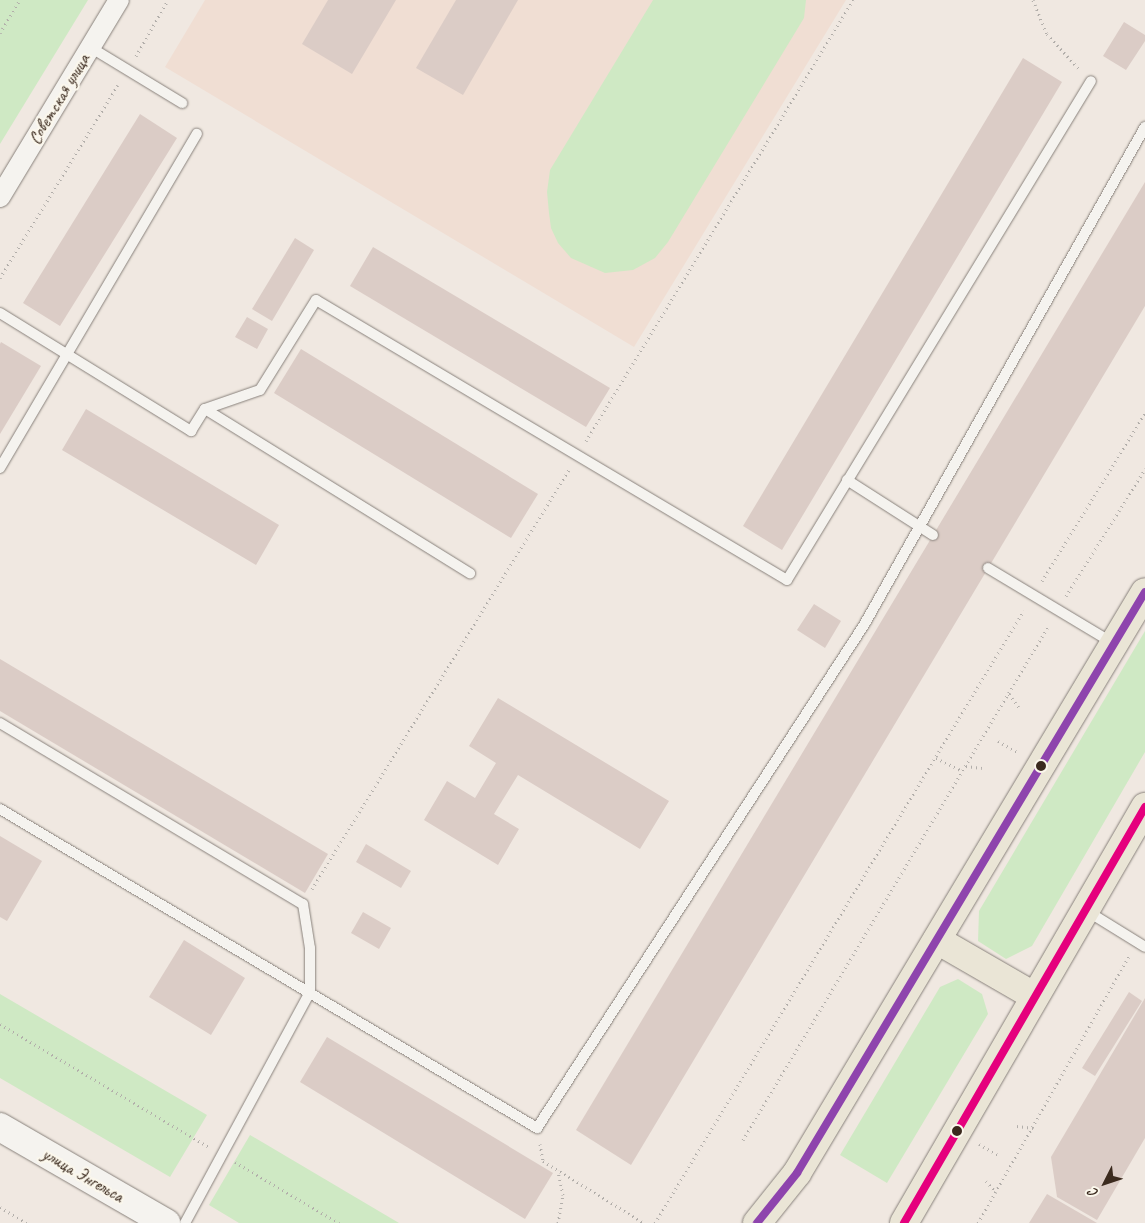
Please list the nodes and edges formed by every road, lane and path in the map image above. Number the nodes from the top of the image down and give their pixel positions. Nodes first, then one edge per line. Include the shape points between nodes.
1 (20, 0) edge
2 (119, 0) edge
3 (168, 0) edge
4 (1033, 0) edge
5 (0, 33) edge
6 (90, 47) junction
7 (128, 70) junction
8 (1091, 81) joint
9 (182, 103) dead end
10 (1145, 127) edge
11 (197, 134) dead end
12 (0, 197) edge
13 (0, 278) edge
14 (0, 313) edge
15 (66, 354) junction
16 (205, 409) junction
17 (1145, 413) edge
18 (0, 468) edge
19 (1145, 469) edge
20 (847, 480) junction
21 (919, 524) junction
22 (933, 535) dead end
23 (988, 568) dead end
24 (470, 573) dead end
25 (1145, 592) edge
26 (1033, 595) junction
27 (1058, 610) junction
28 (1114, 644) junction
29 (1009, 694) junction
30 (1019, 708) dead end
31 (0, 723) edge
32 (936, 758) junction
33 (966, 766) junction
34 (982, 768) dead end
35 (963, 772) junction
36 (1145, 807) edge
37 (0, 809) edge
38 (1084, 910) junction
39 (937, 940) junction
40 (1141, 945) edge
41 (310, 992) junction
42 (1034, 996) junction
43 (0, 1024) edge
44 (1017, 1126) dead end
45 (0, 1127) edge
46 (537, 1128) junction
47 (1034, 1128) junction
48 (743, 1140) dead end
49 (224, 1156) junction
50 (558, 1171) junction
51 (986, 1181) dead end
52 (996, 1192) junction
53 (0, 1207) edge
54 (27, 1223) edge
55 (166, 1223) edge
56 (185, 1223) edge
57 (339, 1223) edge
58 (558, 1223) edge
59 (644, 1223) edge
60 (655, 1223) edge
61 (758, 1223) edge
62 (904, 1223) edge
63 (978, 1223) edge

1 - 5 path
2 - 6 street, Советская улица
3 - 7 path
4 - 8 path via 1047,34
6 - 7 lane
6 - 12 street, Советская улица
7 - 9 lane
7 - 13 path
8 - 20 lane
10 - 21 lane
11 - 15 lane
14 - 15 lane
15 - 16 lane via 191,431
15 - 18 lane
16 - 20 lane via 260,390 316,300 787,580
16 - 24 lane
17 - 26 path
19 - 27 path
20 - 21 lane
21 - 22 lane
21 - 46 lane via 864,625
23 - 26 lane
25 - 28 main road
26 - 27 lane
26 - 32 path
27 - 28 lane
27 - 29 path
28 - 39 main road
29 - 30 path
29 - 33 path
31 - 41 lane via 302,904 310,948
32 - 35 path
32 - 60 path
33 - 34 path
33 - 35 path
35 - 48 path
36 - 38 main road
37 - 41 lane
38 - 40 lane
38 - 42 main road
39 - 42 main road
39 - 61 main road via 797,1173
40 - 47 path
41 - 46 lane
41 - 49 lane
42 - 62 main road
43 - 49 path
44 - 47 path
45 - 55 main road, улица Энгельса
46 - 50 path via 543,1161
47 - 52 path
49 - 56 lane
49 - 57 path
50 - 58 path via 564,1195
50 - 59 path
51 - 52 path
52 - 63 path
53 - 54 path

